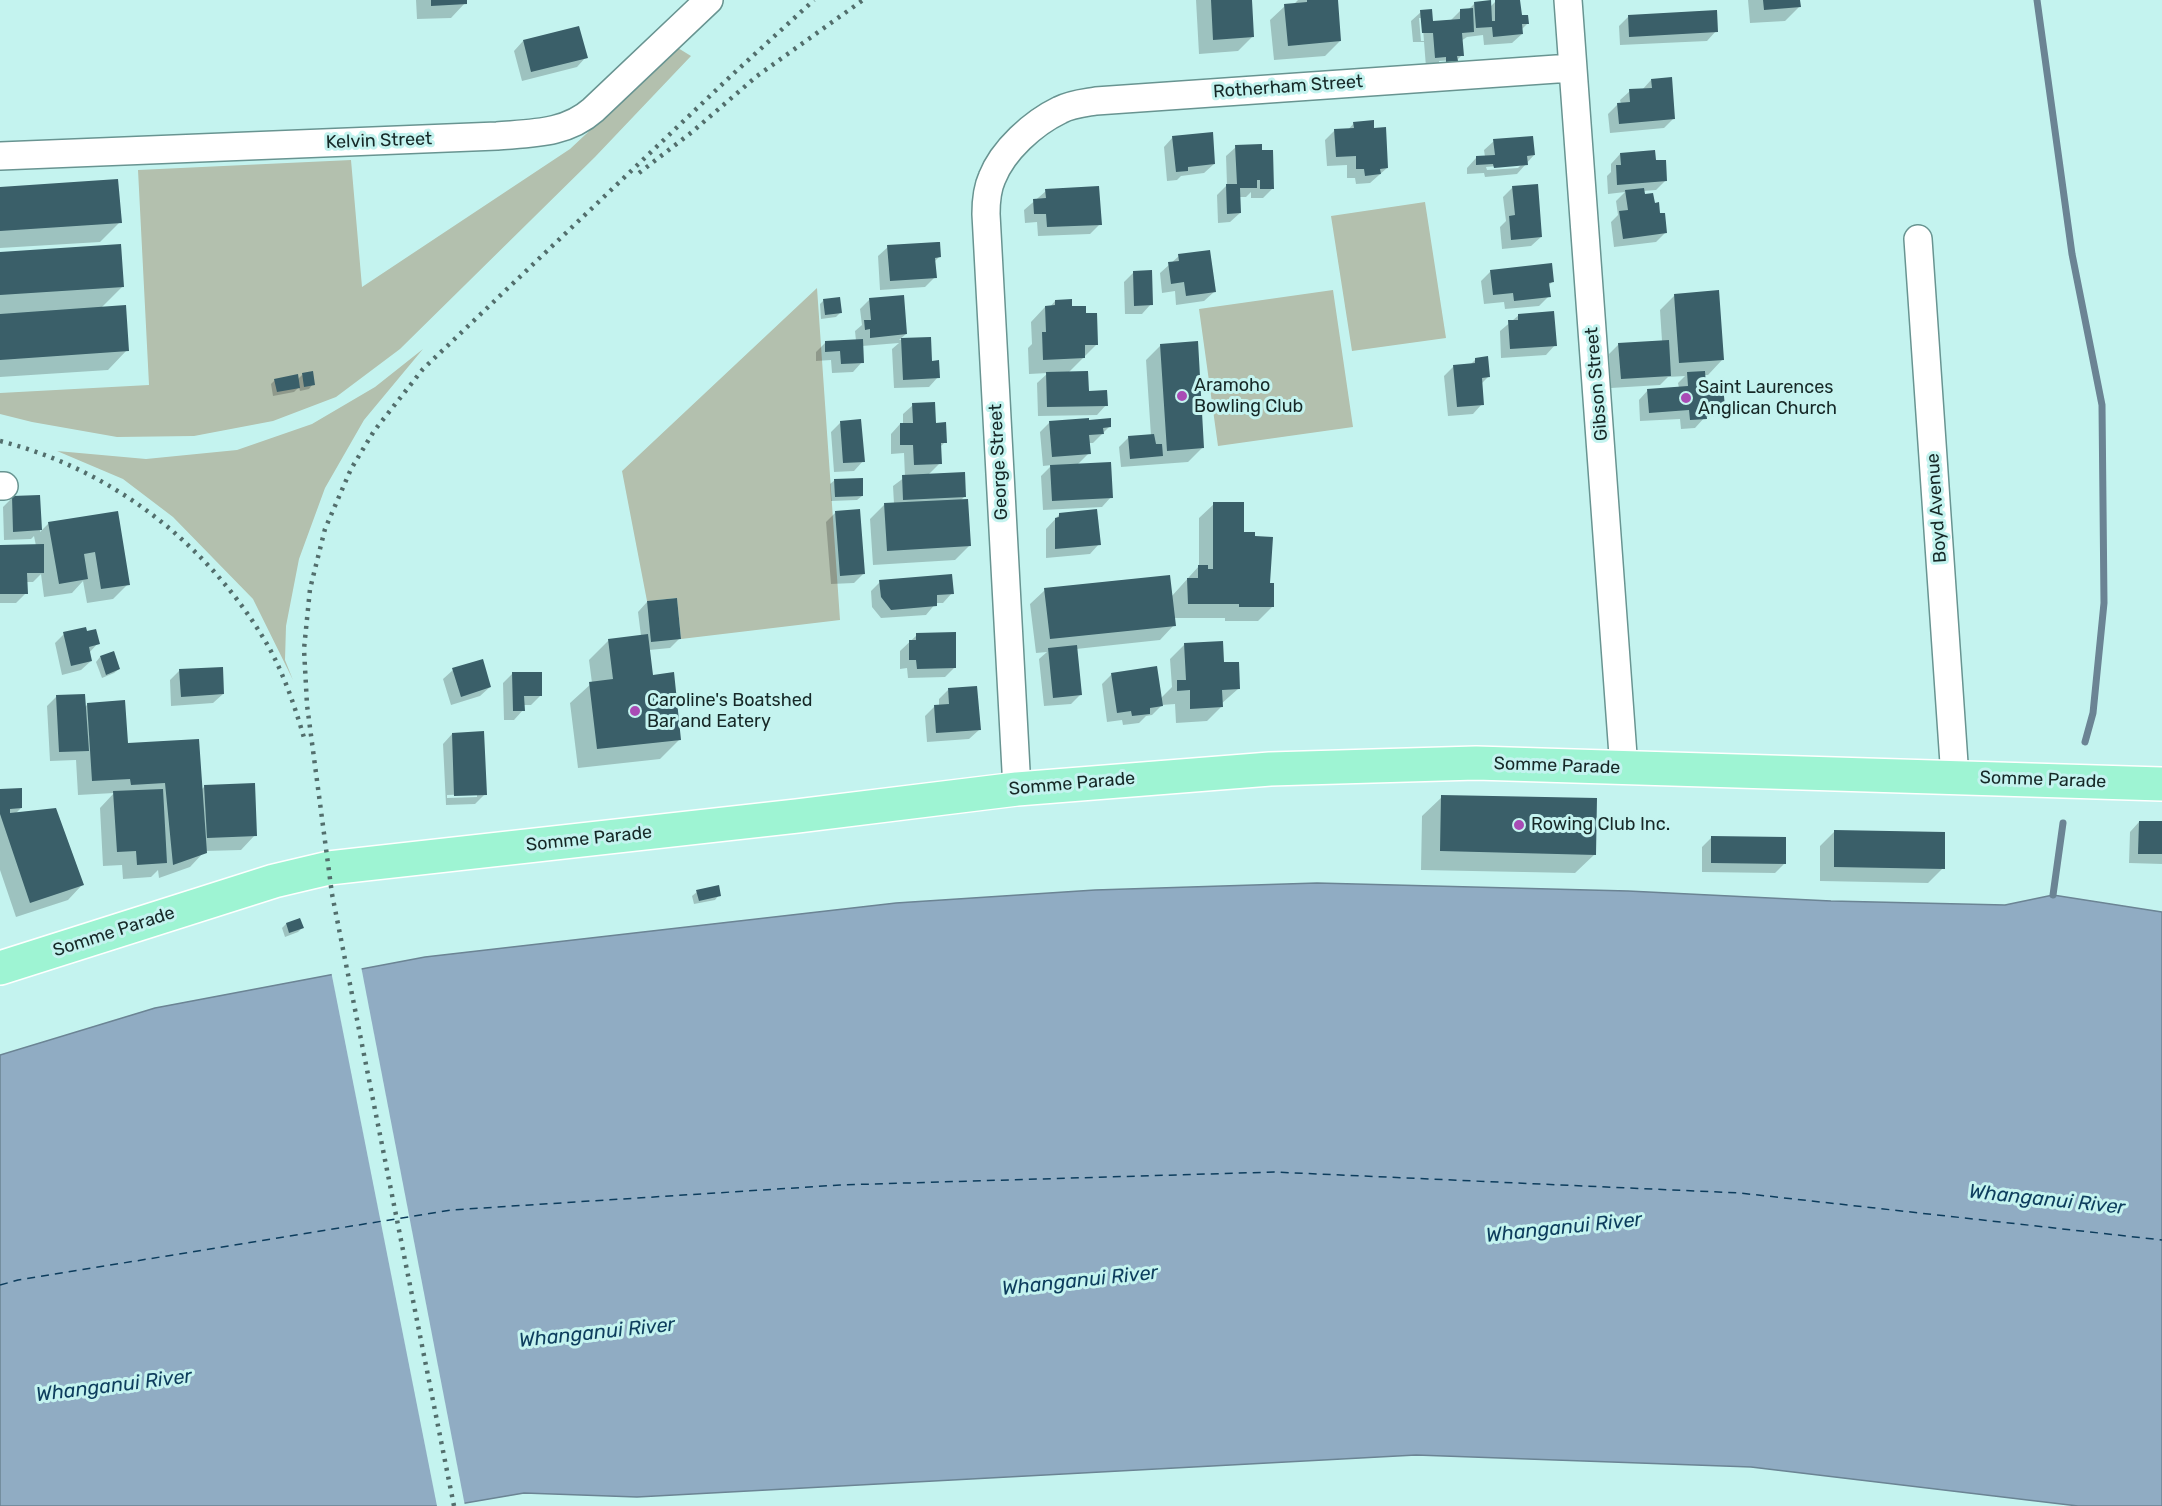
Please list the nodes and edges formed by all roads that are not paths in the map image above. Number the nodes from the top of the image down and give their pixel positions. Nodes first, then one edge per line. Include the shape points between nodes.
1 (709, 0) edge
2 (1568, 0) edge
3 (1571, 68) junction
4 (1016, 143) joint
5 (0, 156) edge
6 (1918, 239) dead end
7 (1624, 769) junction
8 (1955, 778) junction
9 (2162, 784) edge
10 (1017, 789) junction
11 (0, 968) edge

1 - 5 street, Kelvin Street via 594,110 581,121 557,130 497,136
2 - 3 street, Gibson Street
3 - 4 street, Rotherham Street via 1096,101 1060,110
3 - 7 street, Gibson Street
4 - 10 street, George Street via 992,176 986,214
6 - 8 street, Boyd Avenue
7 - 8 main road, Somme Parade
7 - 10 main road, Somme Parade via 1396,764 1258,770
8 - 9 main road, Somme Parade
10 - 11 main road, Somme Parade via 329,868 274,881

